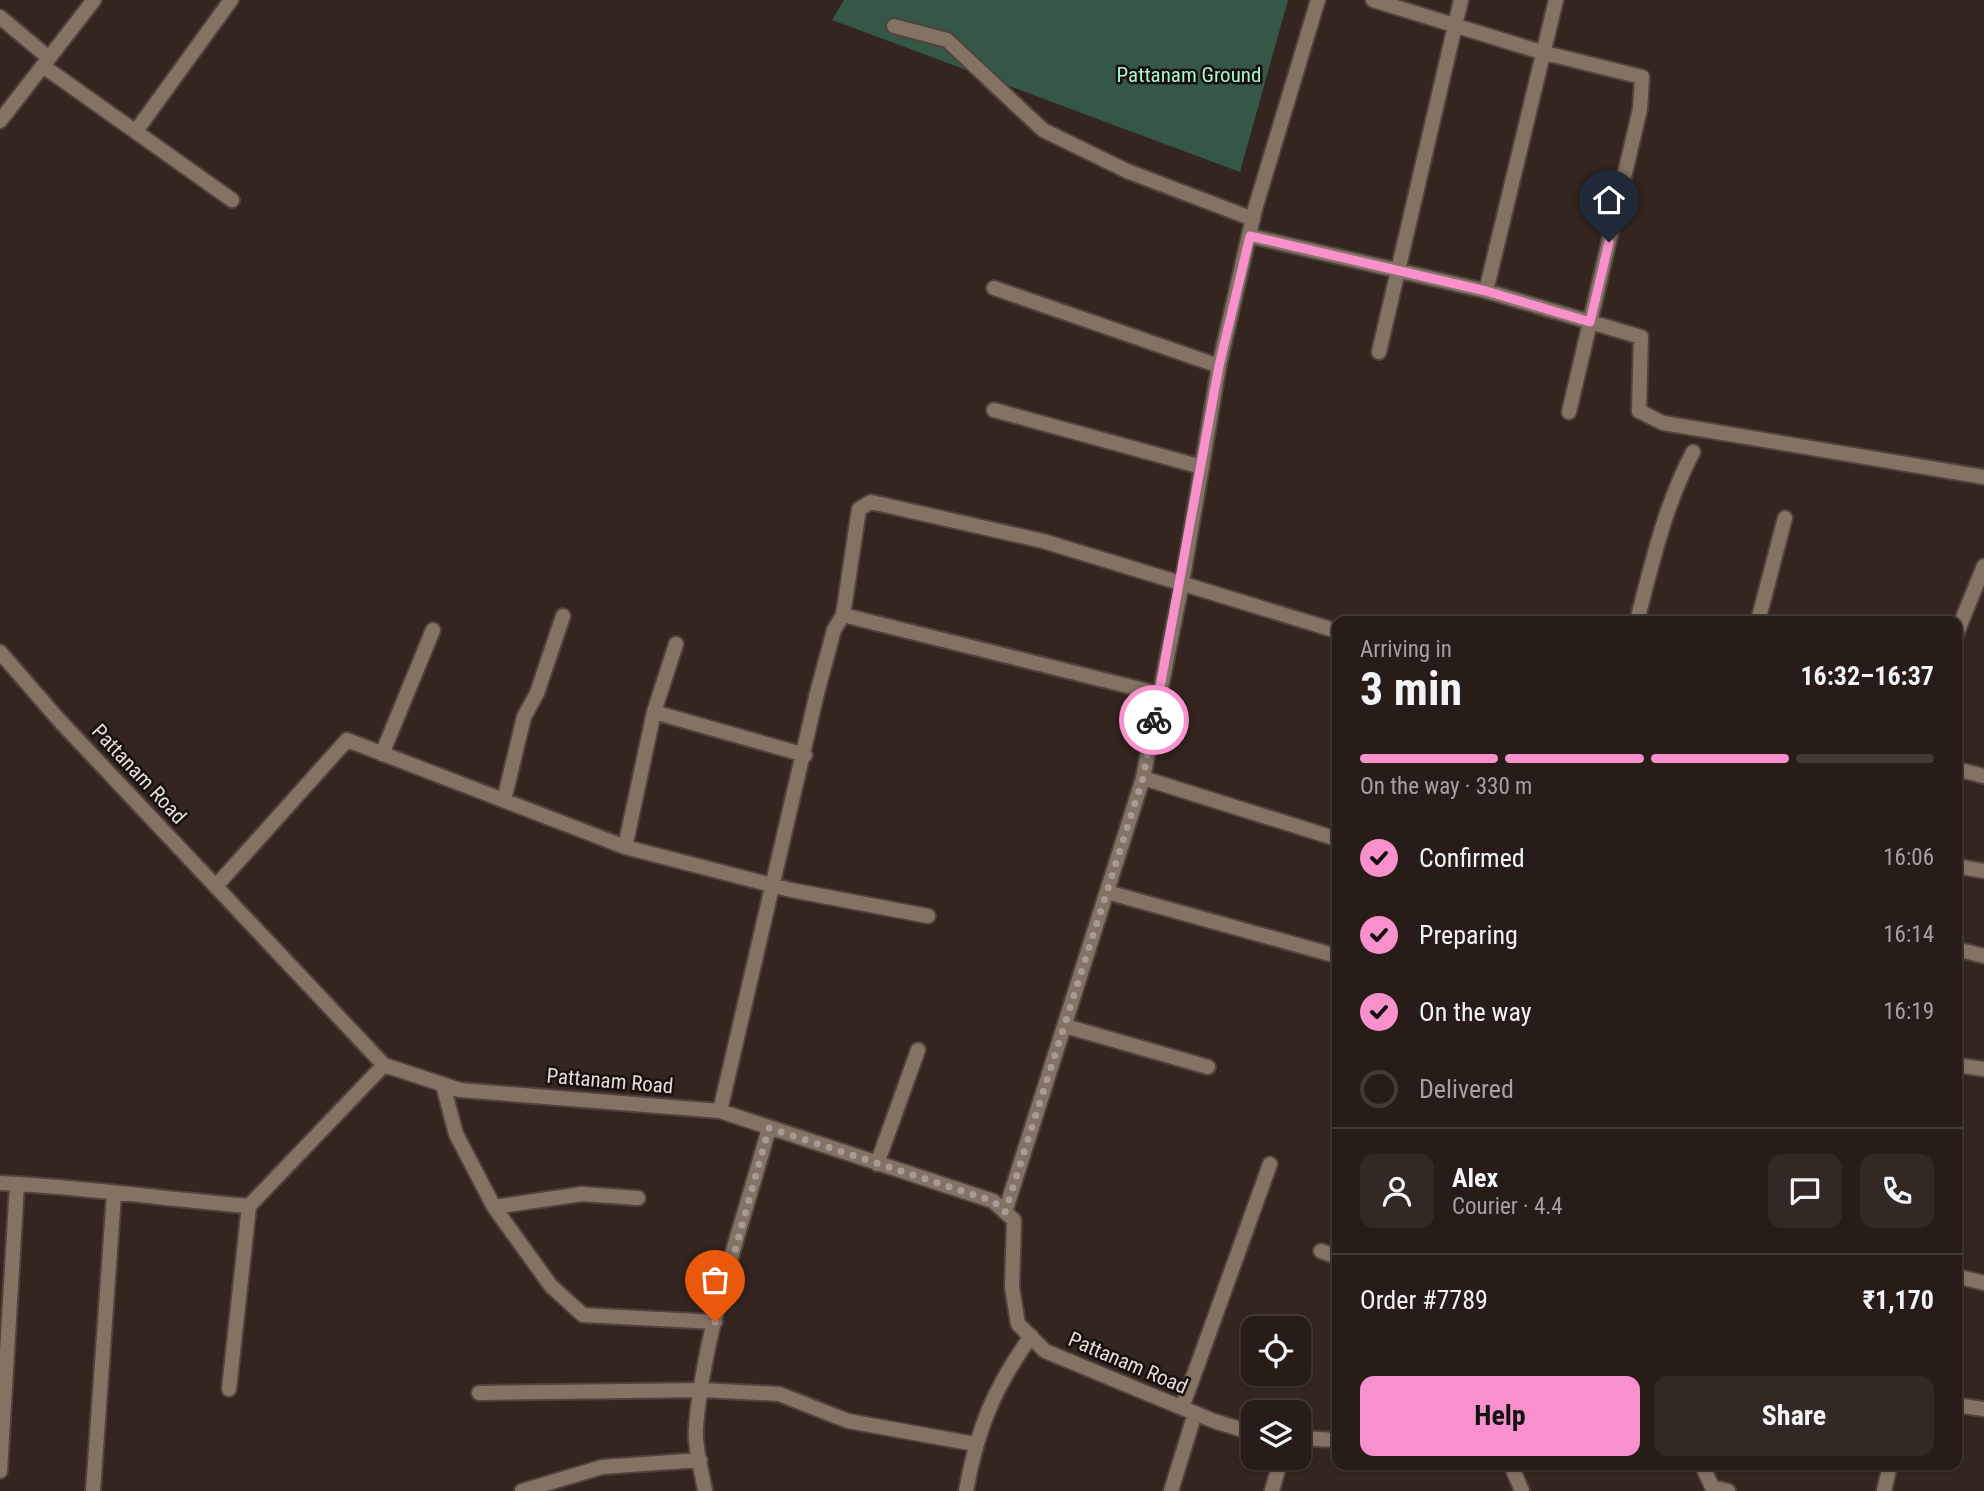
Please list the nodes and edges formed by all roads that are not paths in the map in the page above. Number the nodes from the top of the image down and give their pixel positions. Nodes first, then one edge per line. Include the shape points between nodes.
1 (94, 0) edge
2 (231, 0) edge
3 (1318, 0) edge
4 (1373, 0) edge
5 (1461, 0) edge
6 (1556, 0) edge
7 (0, 16) edge
8 (894, 26) dead end
9 (1455, 26) junction
10 (1541, 52) junction
11 (46, 62) junction
12 (0, 121) edge
13 (136, 131) junction
14 (232, 200) dead end
15 (1253, 219) junction
16 (1250, 236) junction
17 (1398, 271) junction
18 (994, 288) dead end
19 (1486, 291) junction
20 (1590, 322) junction
21 (1379, 352) dead end
22 (1219, 366) junction
23 (994, 410) dead end
24 (1569, 412) dead end
25 (1693, 452) dead end
26 (1202, 467) junction
27 (1984, 477) edge
28 (1785, 518) dead end
29 (1984, 566) edge
30 (1182, 583) junction
31 (843, 615) junction
32 (563, 616) dead end
33 (1638, 616) edge
34 (1759, 616) edge
35 (1962, 620) edge
36 (1332, 629) edge
37 (433, 630) dead end
38 (676, 644) dead end
39 (0, 652) edge
40 (1160, 694) junction
41 (654, 712) junction
42 (382, 754) junction
43 (804, 755) junction
44 (1962, 770) edge
45 (1984, 776) edge
46 (1143, 778) junction
47 (504, 800) junction
48 (1332, 837) edge
49 (625, 847) junction
50 (1962, 867) edge
51 (1984, 872) edge
52 (772, 885) junction
53 (216, 886) junction
54 (1107, 892) junction
55 (928, 916) dead end
56 (1962, 950) edge
57 (1332, 955) edge
58 (1984, 956) edge
59 (1065, 1026) junction
60 (918, 1050) dead end
61 (384, 1065) junction
62 (1962, 1066) edge
63 (1208, 1067) dead end
64 (1984, 1069) edge
65 (443, 1085) junction
66 (720, 1111) junction
67 (769, 1128) junction
68 (877, 1164) junction
69 (1270, 1164) dead end
70 (0, 1183) edge
71 (17, 1184) junction
72 (114, 1194) junction
73 (638, 1198) dead end
74 (249, 1206) junction
75 (494, 1207) junction
76 (1005, 1212) junction
77 (1321, 1251) dead end
78 (1332, 1255) edge
79 (1962, 1278) edge
80 (1984, 1283) edge
81 (715, 1322) junction
82 (1031, 1336) junction
83 (229, 1389) dead end
84 (702, 1390) junction
85 (479, 1393) dead end
86 (1962, 1406) edge
87 (1984, 1409) edge
88 (1188, 1410) junction
89 (1241, 1429) edge
90 (1311, 1439) edge
91 (1332, 1440) edge
92 (975, 1444) junction
93 (700, 1460) junction
94 (1278, 1470) edge
95 (1513, 1470) edge
96 (1704, 1470) edge
97 (1889, 1470) edge
98 (0, 1471) edge
99 (93, 1491) edge
100 (522, 1491) edge
101 (705, 1491) edge
102 (966, 1491) edge
103 (1171, 1491) edge
104 (1272, 1491) edge
105 (1522, 1491) edge
106 (1728, 1491) edge
107 (1884, 1491) edge

1 - 11 street
2 - 13 street
3 - 15 street
4 - 9 street
5 - 9 street
6 - 10 street
7 - 11 street
8 - 15 street via 947,40 1043,131 1127,171
9 - 10 street
9 - 17 street
10 - 19 street
10 - 20 street via 1642,77 1640,109
11 - 12 street
11 - 13 street
13 - 14 street
15 - 16 street
16 - 17 street
16 - 22 street
17 - 19 street
17 - 21 street
18 - 22 street
19 - 20 street
20 - 24 street
20 - 27 street via 1641,337 1639,411 1662,423
22 - 26 street
23 - 26 street
25 - 33 street via 1677,481
26 - 30 street
28 - 34 street
29 - 35 street
30 - 31 street via 1043,541 871,502 859,509
30 - 36 street
30 - 40 street
31 - 40 street
31 - 43 street via 834,630
32 - 47 street via 524,717
37 - 42 street
38 - 41 street
39 - 53 street, Pattanam Road
40 - 46 street
41 - 43 street
41 - 49 street
42 - 47 street
42 - 53 street via 347,740
43 - 52 street
44 - 45 street
46 - 48 street
46 - 54 street
47 - 49 street
49 - 52 street
50 - 51 street
52 - 55 street
52 - 66 street
53 - 61 street, Pattanam Road
54 - 57 street
54 - 59 street
56 - 58 street
59 - 63 street
59 - 76 street
60 - 68 street
61 - 65 street, Pattanam Road
61 - 74 street
62 - 64 street
65 - 66 street, Pattanam Road
65 - 75 street via 456,1134
66 - 67 street, Pattanam Road
67 - 68 street, Pattanam Road
67 - 81 street
68 - 76 street, Pattanam Road via 993,1201
69 - 88 street
70 - 71 street
71 - 72 street via 76,1186
71 - 98 street
72 - 74 street
72 - 99 street
73 - 75 street via 582,1194
74 - 83 street
75 - 81 street via 551,1286 583,1315
76 - 82 street, Pattanam Road via 1014,1220 1012,1287 1018,1324
77 - 78 street
79 - 80 street
81 - 84 street
82 - 88 street, Pattanam Road via 1045,1351
82 - 92 street via 1002,1377
84 - 85 street
84 - 92 street via 779,1394 848,1421
84 - 93 street via 696,1429
86 - 87 street
88 - 89 street, Pattanam Road
88 - 103 street
90 - 91 street
92 - 102 street
93 - 100 street via 602,1467
93 - 101 street
94 - 104 street
95 - 105 street
96 - 106 street via 1712,1487
97 - 107 street

